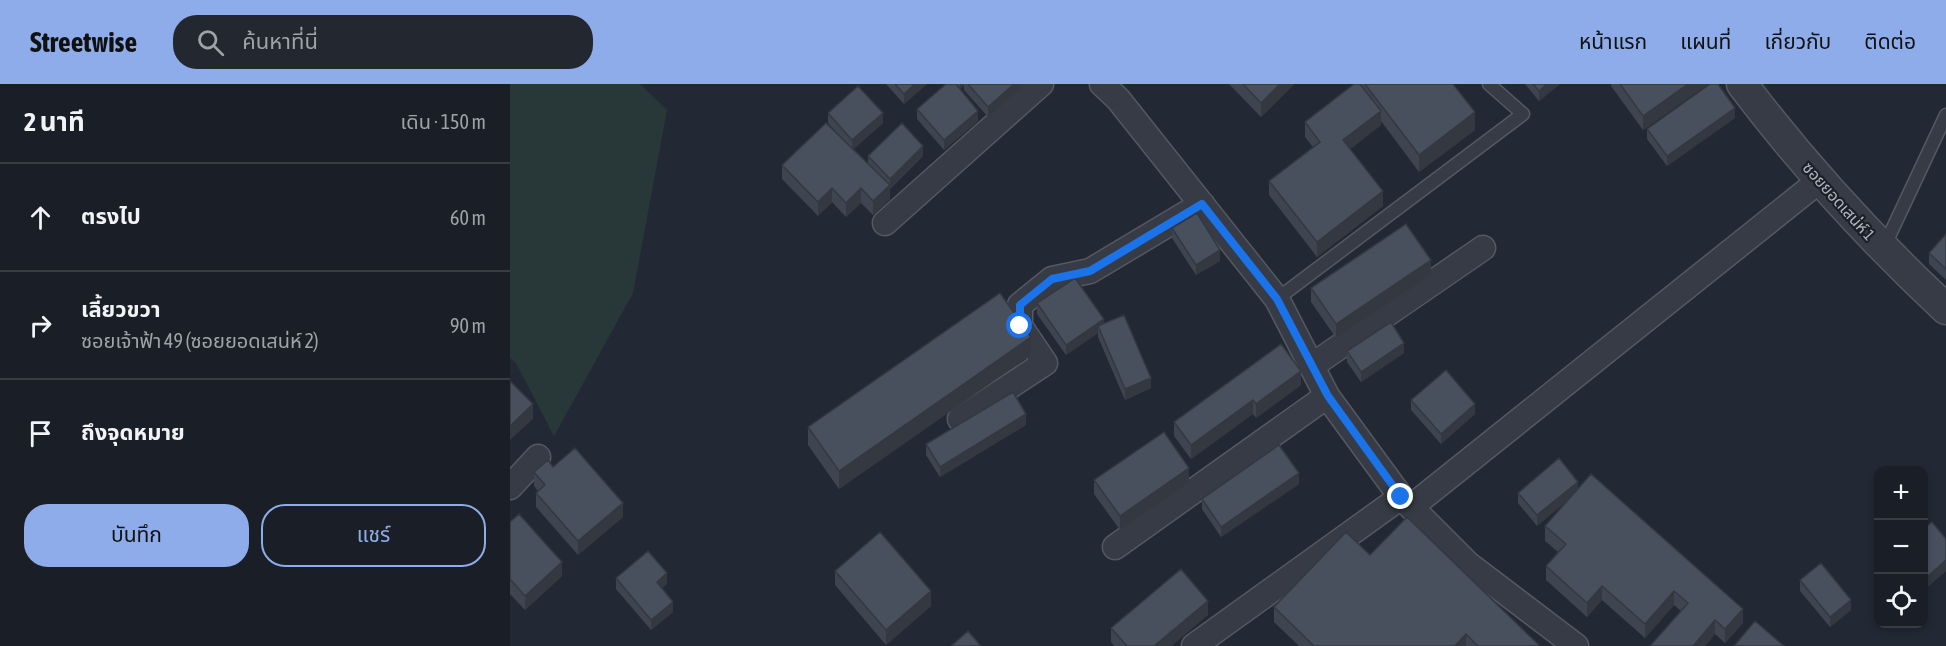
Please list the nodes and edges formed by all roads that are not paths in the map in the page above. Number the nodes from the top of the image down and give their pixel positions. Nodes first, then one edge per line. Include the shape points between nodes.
1 (1041, 84) edge
2 (1102, 84) edge
3 (1489, 84) edge
4 (1742, 84) edge
5 (1946, 115) edge
6 (1819, 181) junction
7 (1202, 204) junction
8 (885, 223) dead end
9 (1483, 248) dead end
10 (1883, 250) junction
11 (1277, 299) junction
12 (1946, 309) edge
13 (1313, 364) junction
14 (1328, 396) junction
15 (960, 419) dead end
16 (538, 457) dead end
17 (510, 487) edge
18 (1406, 502) junction
19 (1115, 547) dead end
20 (1194, 646) edge
21 (1576, 646) edge

1 - 8 street
2 - 7 street
3 - 11 lane via 1523,114
4 - 6 street, ซอยยอดเสน่ห์ 1
5 - 10 lane
6 - 10 street, ซอยยอดเสน่ห์ 1
6 - 18 street
7 - 11 street
7 - 15 street via 1090,271 1052,279 1020,305 1020,326 1045,363
9 - 13 street
10 - 12 street, ซอยยอดเสน่ห์ 1
11 - 13 street
13 - 14 street
14 - 18 street
14 - 19 street
16 - 17 street
18 - 20 street
18 - 21 street via 1468,564

